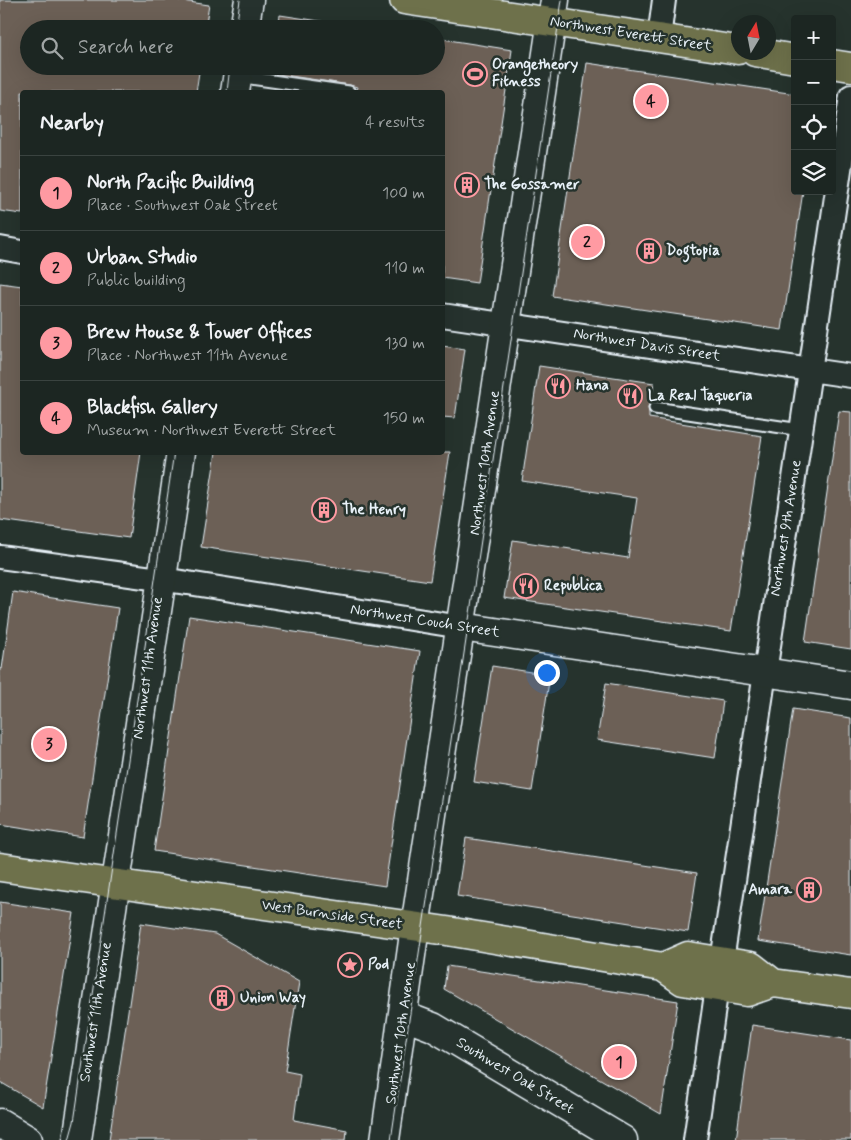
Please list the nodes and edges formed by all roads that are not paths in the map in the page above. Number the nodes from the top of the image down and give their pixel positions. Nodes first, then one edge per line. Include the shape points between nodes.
1 (249, 0) edge
2 (404, 0) edge
3 (664, 0) edge
4 (553, 11) edge
5 (246, 20) edge
6 (659, 38) junction
7 (731, 49) edge
8 (776, 56) edge
9 (791, 58) edge
10 (836, 65) edge
11 (851, 67) edge
12 (237, 78) edge
13 (333, 90) edge
14 (851, 96) edge
15 (0, 248) edge
16 (20, 252) edge
17 (445, 315) edge
18 (506, 324) junction
19 (810, 370) junction
20 (851, 376) edge
21 (655, 408) dead end
22 (801, 430) junction
23 (181, 455) edge
24 (0, 557) edge
25 (162, 579) junction
26 (461, 627) junction
27 (765, 673) junction
28 (851, 685) edge
29 (0, 867) edge
30 (116, 884) junction
31 (415, 927) junction
32 (719, 974) junction
33 (851, 994) edge
34 (404, 1016) junction
35 (0, 1123) edge
36 (28, 1140) edge
37 (77, 1140) edge
38 (385, 1140) edge
39 (623, 1140) edge
40 (695, 1140) edge

1 - 5 street
2 - 4 main road, Northwest Everett Street
3 - 6 street
4 - 6 main road, Northwest Everett Street
4 - 18 street, Northwest 10th Avenue
6 - 7 main road, Northwest Everett Street
8 - 9 main road
10 - 11 main road
12 - 13 lane
14 - 19 street, Northwest 9th Avenue
15 - 16 street
17 - 18 street, Northwest Davis Street
18 - 19 street, Northwest Davis Street
18 - 26 street, Northwest 10th Avenue
19 - 20 street, Northwest Davis Street
19 - 22 street, Northwest 9th Avenue
21 - 22 lane
22 - 27 street, Northwest 9th Avenue
23 - 25 street, Northwest 11th Avenue
24 - 25 street, Northwest Couch Street
25 - 26 street, Northwest Couch Street
25 - 30 street, Northwest 11th Avenue
26 - 27 street, Northwest Couch Street
26 - 31 street, Northwest 10th Avenue
27 - 28 street, Northwest Couch Street
27 - 32 street, Northwest 9th Avenue
29 - 30 main road, West Burnside Street
30 - 31 main road, West Burnside Street
30 - 37 street, Southwest 11th Avenue
31 - 32 main road, West Burnside Street via 663,967 688,956
31 - 34 street, Southwest 10th Avenue
32 - 33 main road, West Burnside Street via 751,966 772,983
32 - 40 street, Northwest 9th Avenue
34 - 38 street, Southwest 10th Avenue
34 - 39 street, Southwest Oak Street via 433,1027
35 - 36 street

